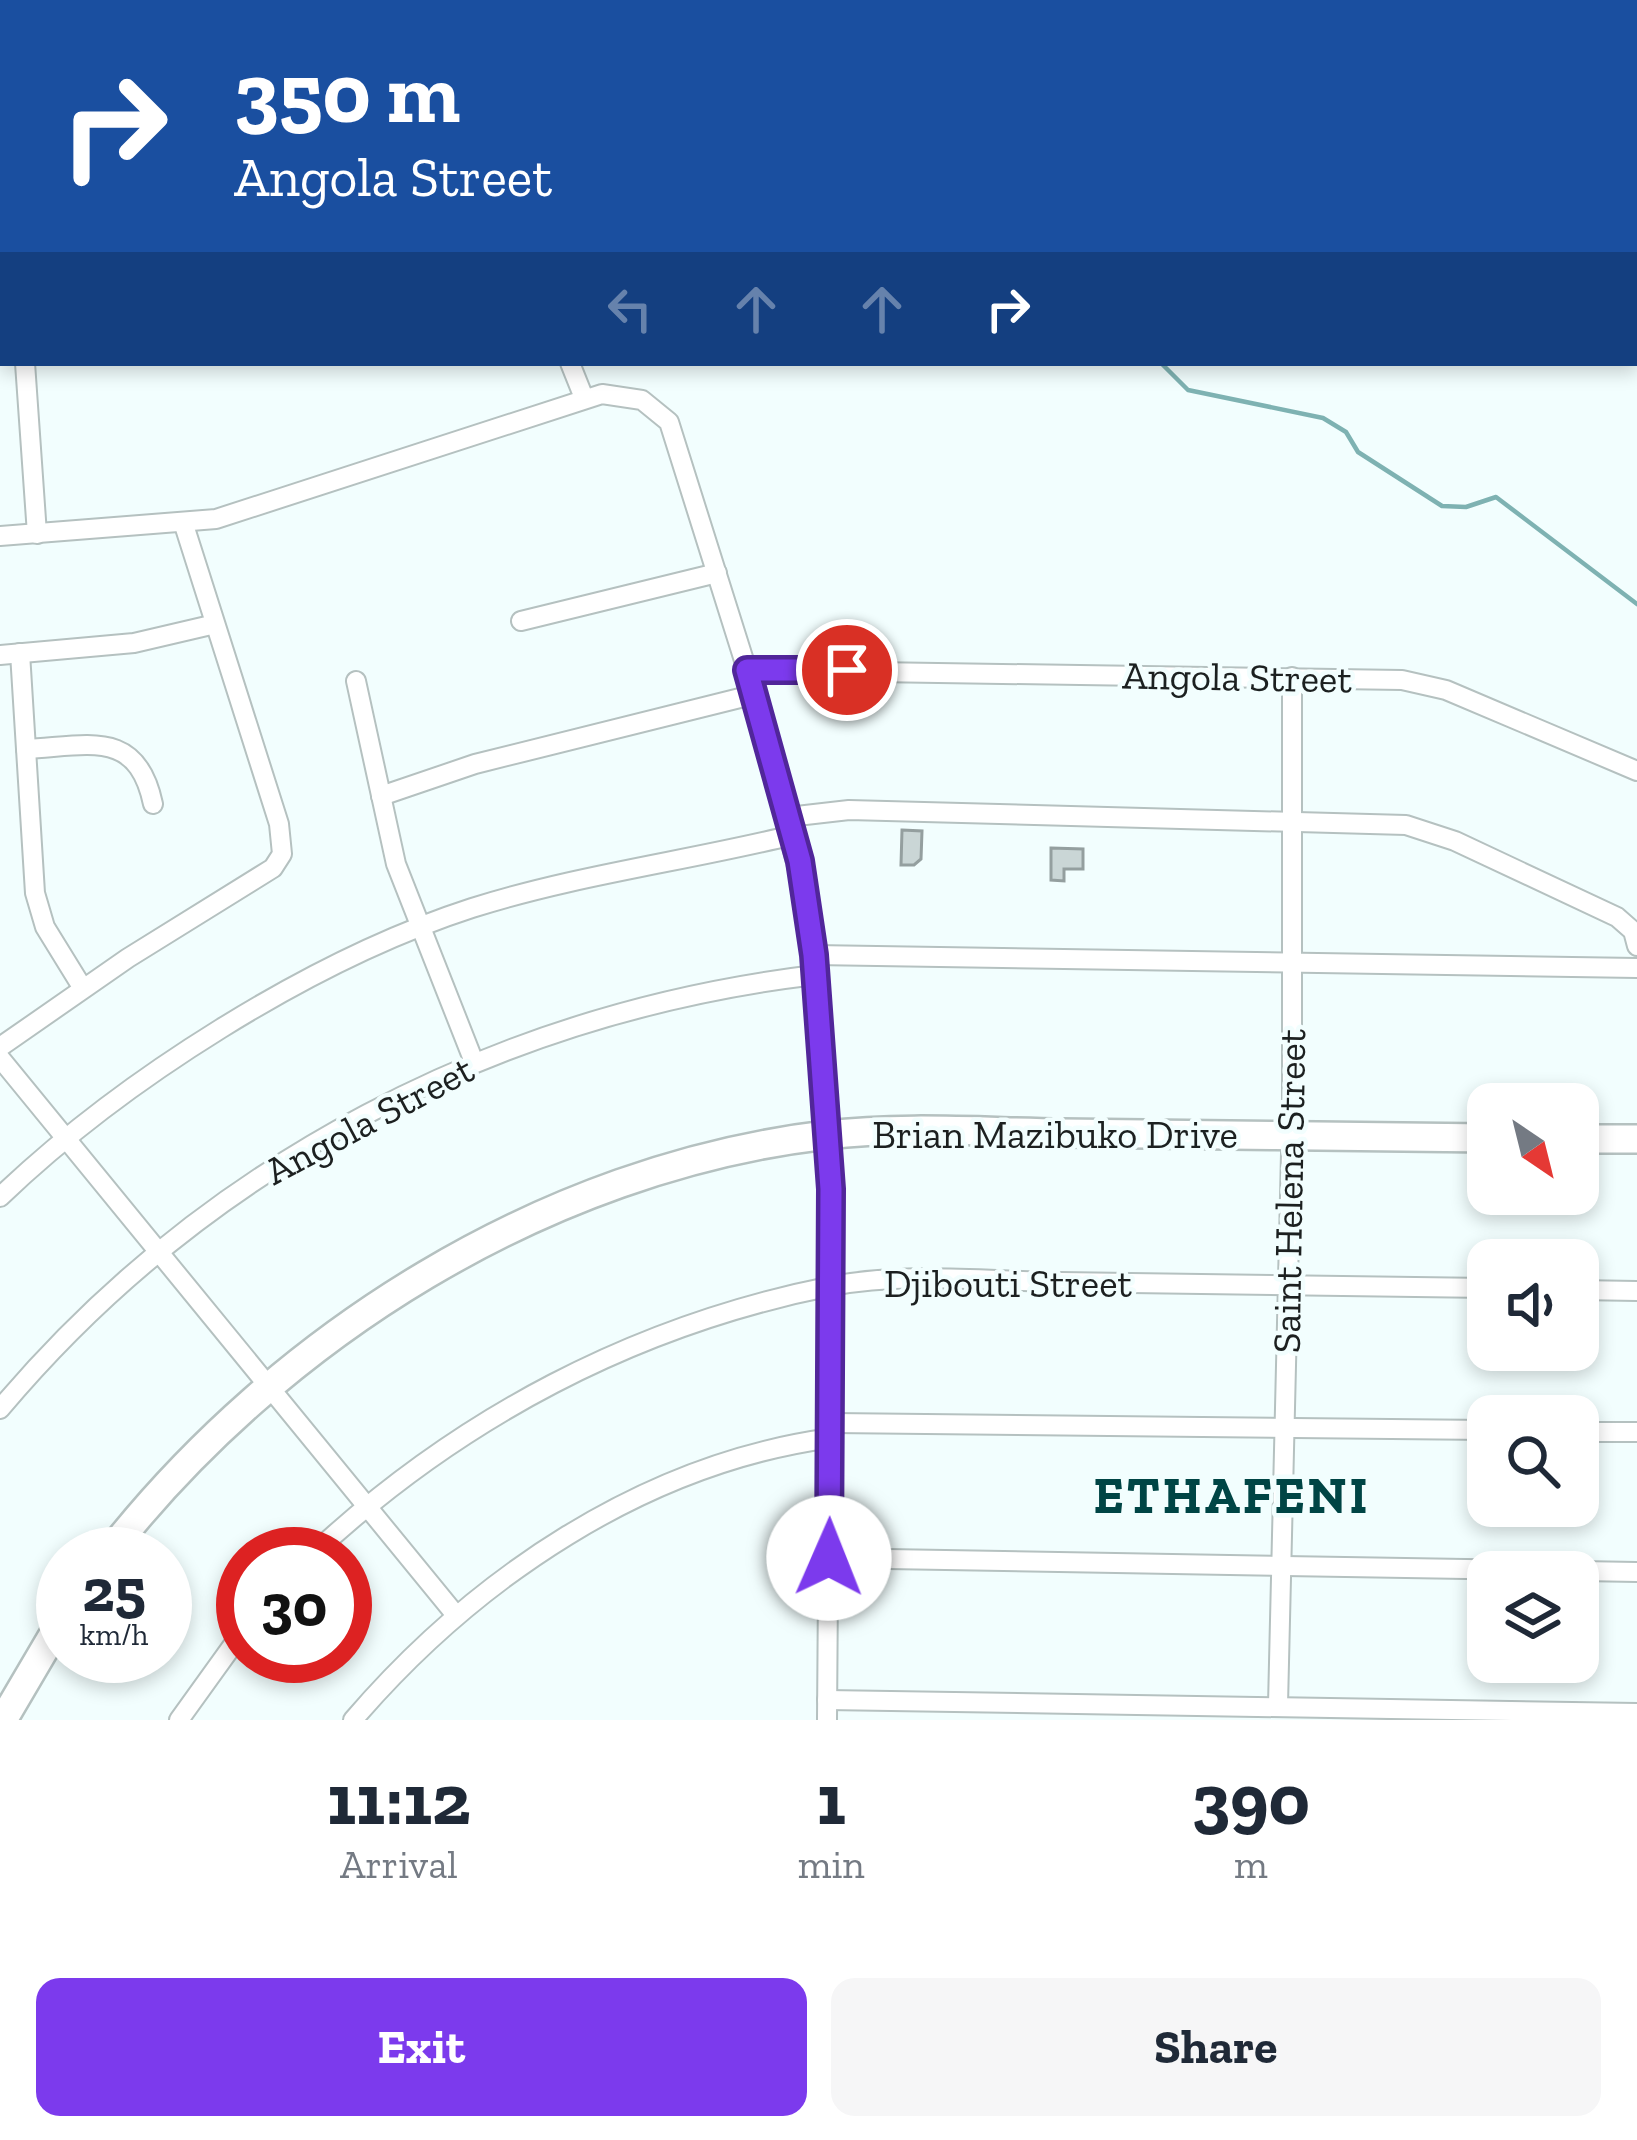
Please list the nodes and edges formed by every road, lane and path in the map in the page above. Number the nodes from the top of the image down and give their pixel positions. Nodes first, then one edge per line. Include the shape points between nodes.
1 (25, 366) edge
2 (571, 366) edge
3 (584, 398) junction
4 (184, 525) junction
5 (37, 534) junction
6 (0, 536) edge
7 (717, 573) junction
8 (521, 621) dead end
9 (211, 625) junction
10 (10, 654) edge
11 (747, 670) junction
12 (1292, 677) junction
13 (356, 681) dead end
14 (752, 695) junction
15 (26, 748) junction
16 (1637, 771) edge
17 (381, 796) junction
18 (153, 804) dead end
19 (1292, 819) junction
20 (790, 826) junction
21 (424, 928) junction
22 (1637, 946) edge
23 (1292, 962) junction
24 (814, 965) junction
25 (1637, 967) edge
26 (82, 987) junction
27 (0, 1046) edge
28 (0, 1058) edge
29 (474, 1062) junction
30 (65, 1135) junction
31 (828, 1135) junction
32 (1292, 1135) junction
33 (1467, 1138) edge
34 (1599, 1139) edge
35 (1637, 1139) edge
36 (0, 1197) edge
37 (155, 1252) junction
38 (1287, 1285) junction
39 (832, 1286) junction
40 (1467, 1288) edge
41 (1599, 1290) edge
42 (1637, 1291) edge
43 (268, 1385) junction
44 (0, 1408) edge
45 (1285, 1425) junction
46 (1467, 1429) edge
47 (832, 1430) junction
48 (1599, 1432) edge
49 (1637, 1432) edge
50 (366, 1504) junction
51 (130, 1527) edge
52 (342, 1527) edge
53 (829, 1558) junction
54 (1281, 1566) junction
55 (1637, 1572) edge
56 (455, 1614) junction
57 (36, 1664) edge
58 (216, 1669) edge
59 (1278, 1705) junction
60 (827, 1710) edge
61 (1637, 1713) edge
62 (1373, 1714) edge
63 (3, 1720) edge
64 (179, 1720) edge
65 (353, 1720) edge

1 - 5 street
2 - 3 street
3 - 4 street
3 - 7 street via 631,395 669,422
4 - 5 street
4 - 9 street
5 - 6 street
7 - 8 street
7 - 11 street
9 - 10 street via 134,643
9 - 26 street via 279,824 282,854 273,868
10 - 15 street
11 - 12 street, Angola Street
11 - 14 street
12 - 16 street, Angola Street via 1426,684
12 - 19 street, Saint Helena Street
13 - 17 street
14 - 17 street
14 - 20 street
15 - 18 street via 119,748 138,762
15 - 26 street via 39,911
17 - 21 street via 396,864
19 - 20 street via 849,810
19 - 22 street via 1431,831 1618,917
19 - 23 street, Saint Helena Street
20 - 21 street via 496,901
20 - 24 street
21 - 29 street
21 - 30 street via 268,1003
23 - 24 street, Angola Street
23 - 25 street, Angola Street
23 - 32 street, Saint Helena Street
24 - 29 street, Angola Street via 621,1012
24 - 31 street
26 - 27 street
28 - 30 street
29 - 37 street, Angola Street via 316,1140
30 - 36 street
30 - 37 street
31 - 32 street, Brian Mazibuko Drive
31 - 39 street
31 - 43 street, Brian Mazibuko Drive via 697,1162 517,1230 374,1306
32 - 33 street, Brian Mazibuko Drive
32 - 38 street, Saint Helena Street
34 - 35 street
37 - 43 street
37 - 44 street, Angola Street
38 - 39 street, Djibouti Street
38 - 40 street, Djibouti Street
38 - 45 street, Saint Helena Street
39 - 47 street
39 - 50 street, Djibouti Street via 646,1342 557,1379
41 - 42 street
43 - 50 street
43 - 51 street, Brian Mazibuko Drive via 203,1443
45 - 46 street
45 - 47 street
45 - 54 street, Saint Helena Street
47 - 53 street
47 - 56 street via 623,1506
48 - 49 street
50 - 52 street, Djibouti Street
50 - 56 street
53 - 54 street
53 - 60 street
54 - 55 street
54 - 59 street, Saint Helena Street
56 - 65 street
57 - 63 street
58 - 64 street
59 - 60 street
59 - 62 street
61 - 62 street

